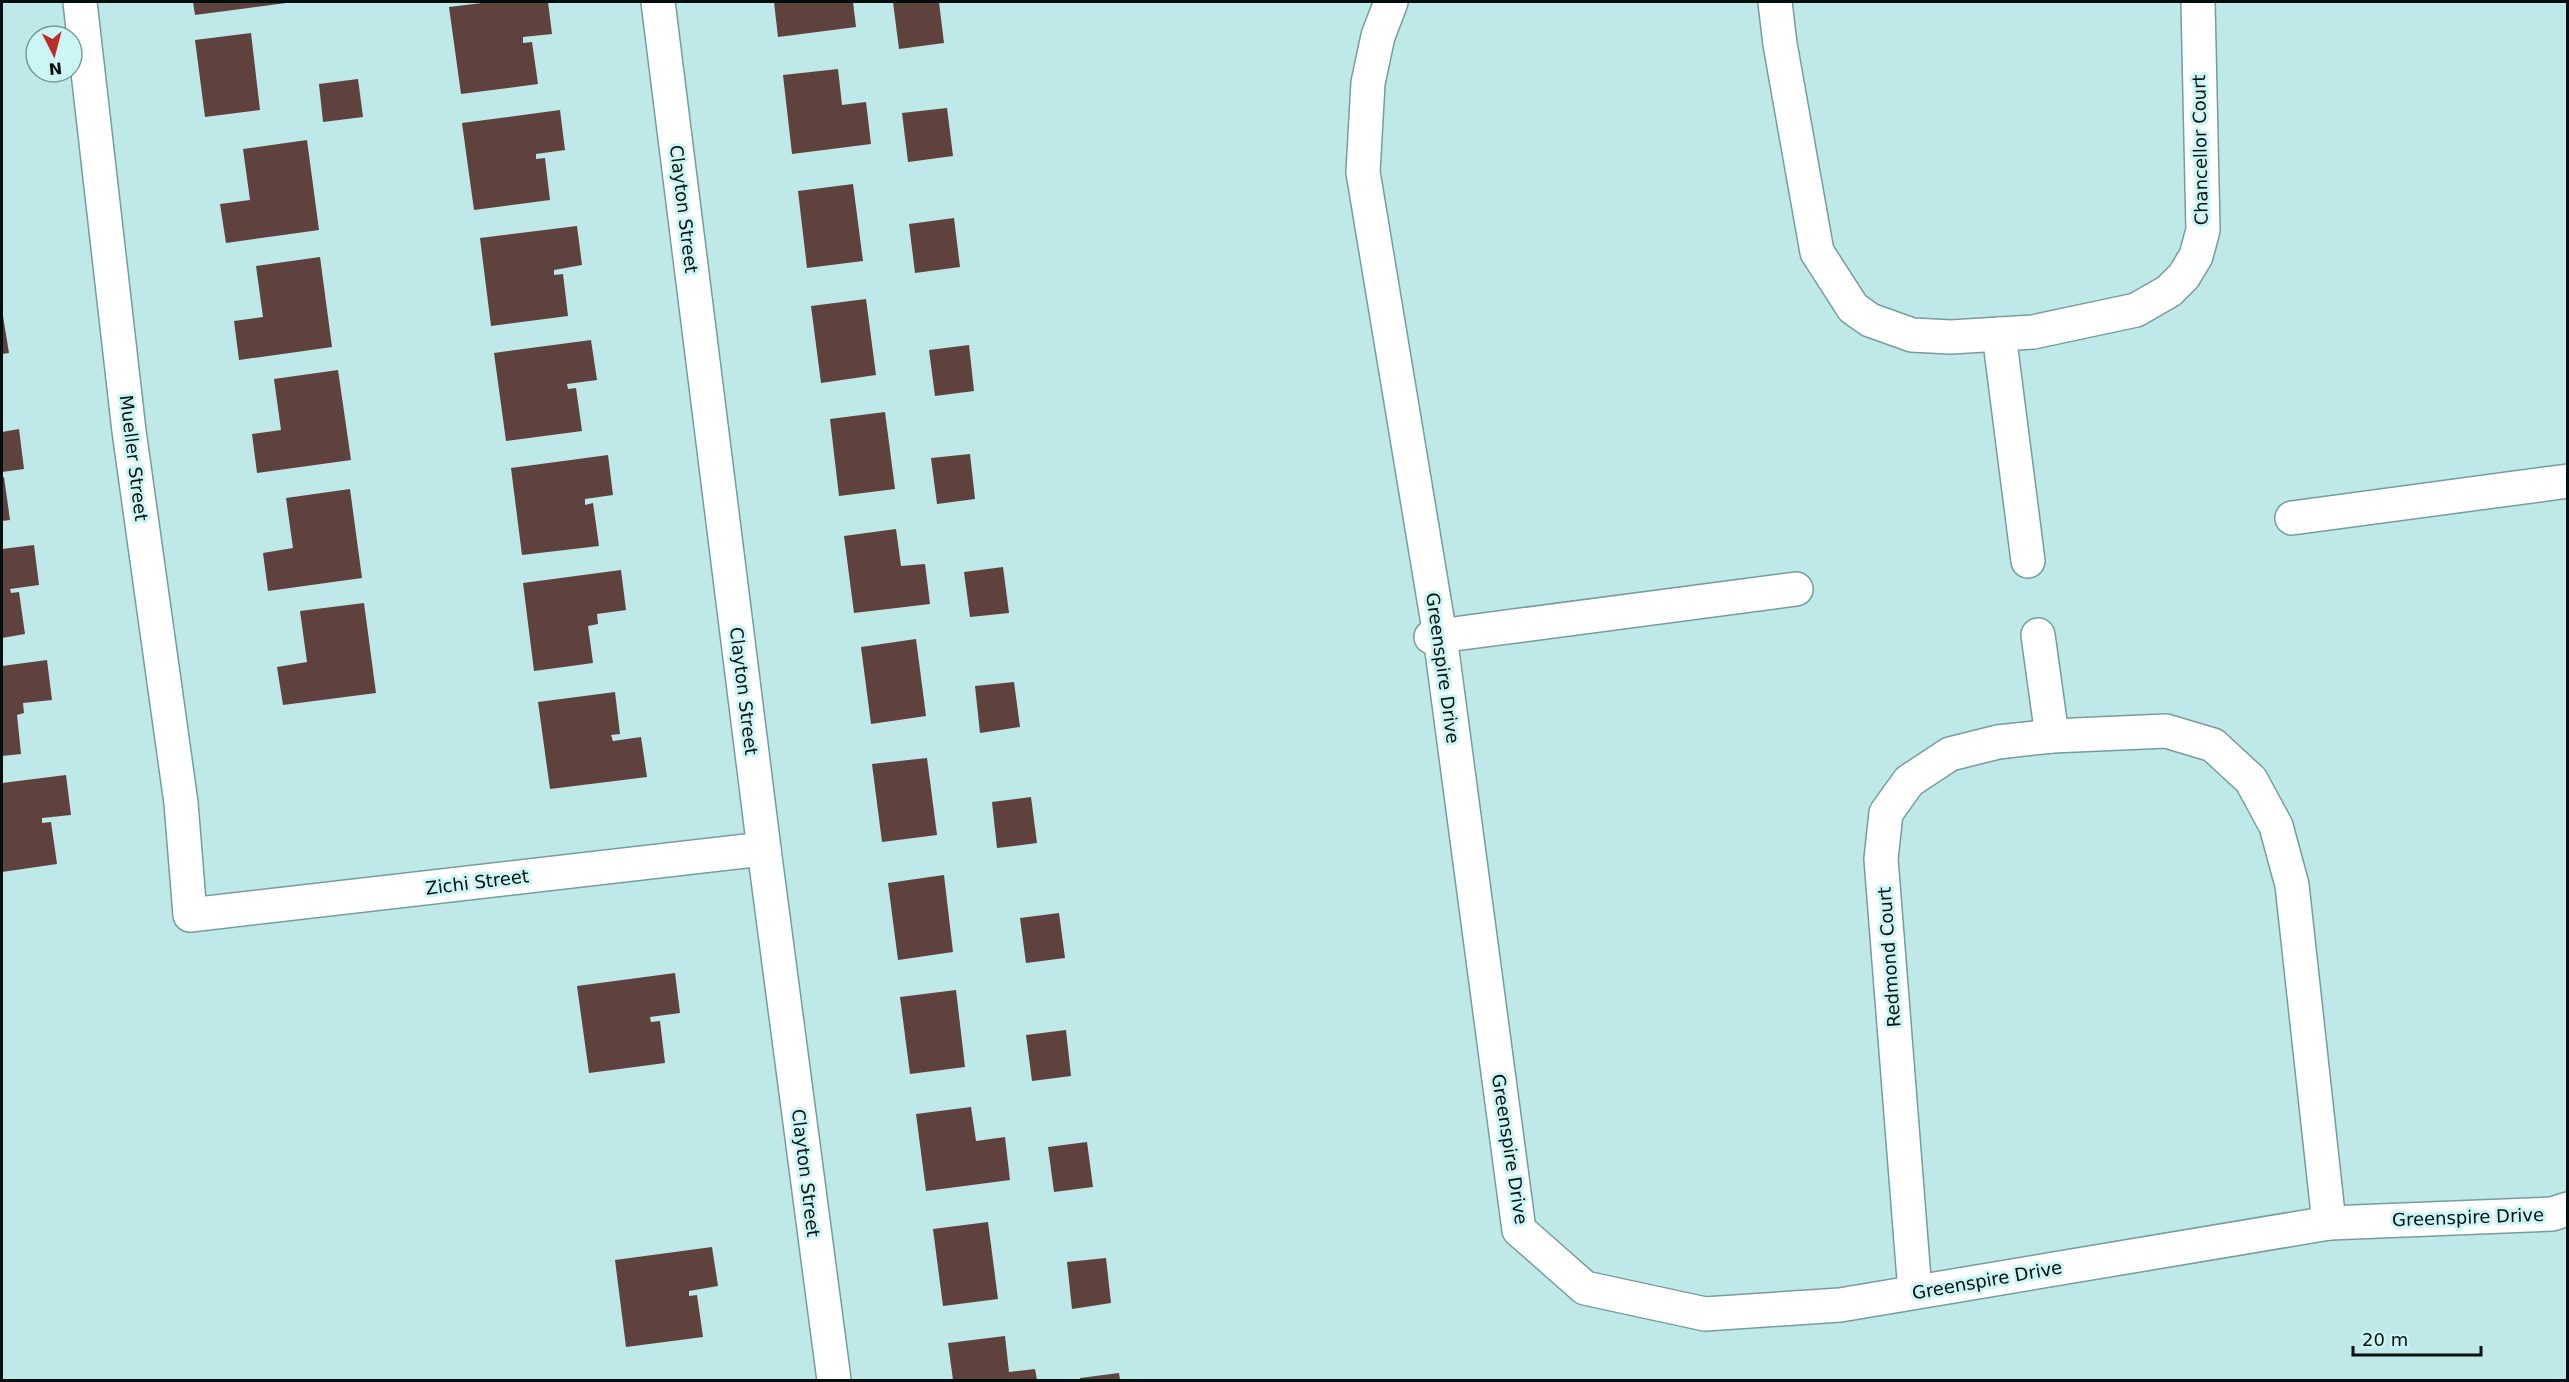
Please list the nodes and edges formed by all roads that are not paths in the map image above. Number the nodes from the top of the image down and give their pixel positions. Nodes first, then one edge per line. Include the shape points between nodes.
1 (80, 2) edge
2 (658, 2) edge
3 (1391, 2) edge
4 (1775, 2) edge
5 (2198, 2) edge
6 (1999, 334) junction
7 (2568, 481) edge
8 (2292, 518) dead end
9 (2028, 561) dead end
10 (1796, 589) dead end
11 (2038, 635) dead end
12 (1436, 636) junction
13 (2052, 735) junction
14 (764, 849) junction
15 (190, 915) joint
16 (2568, 1209) edge
17 (2329, 1223) junction
18 (1915, 1292) junction
19 (834, 1380) edge

1 - 15 street, Mueller Street via 128,419 181,803
2 - 14 street, Clayton Street
3 - 12 street, Greenspire Drive via 1378,36 1368,83 1363,172
4 - 6 street, Chancellor Court via 1817,252 1853,308 1870,320 1912,335
5 - 6 street, Chancellor Court via 2203,230 2196,256 2169,291 2136,310 2062,327
6 - 9 street
7 - 8 street
10 - 12 street
11 - 13 street
12 - 18 street, Greenspire Drive via 1520,1230 1585,1288 1706,1314 1840,1305
13 - 17 street, Redmond Court via 2166,731 2213,745 2251,780 2277,826 2292,885
13 - 18 street, Redmond Court via 1998,742 1950,754 1909,781 1886,813 1881,859
14 - 15 street, Zichi Street
14 - 19 street, Clayton Street
16 - 17 street, Greenspire Drive via 2552,1214
17 - 18 street, Greenspire Drive

